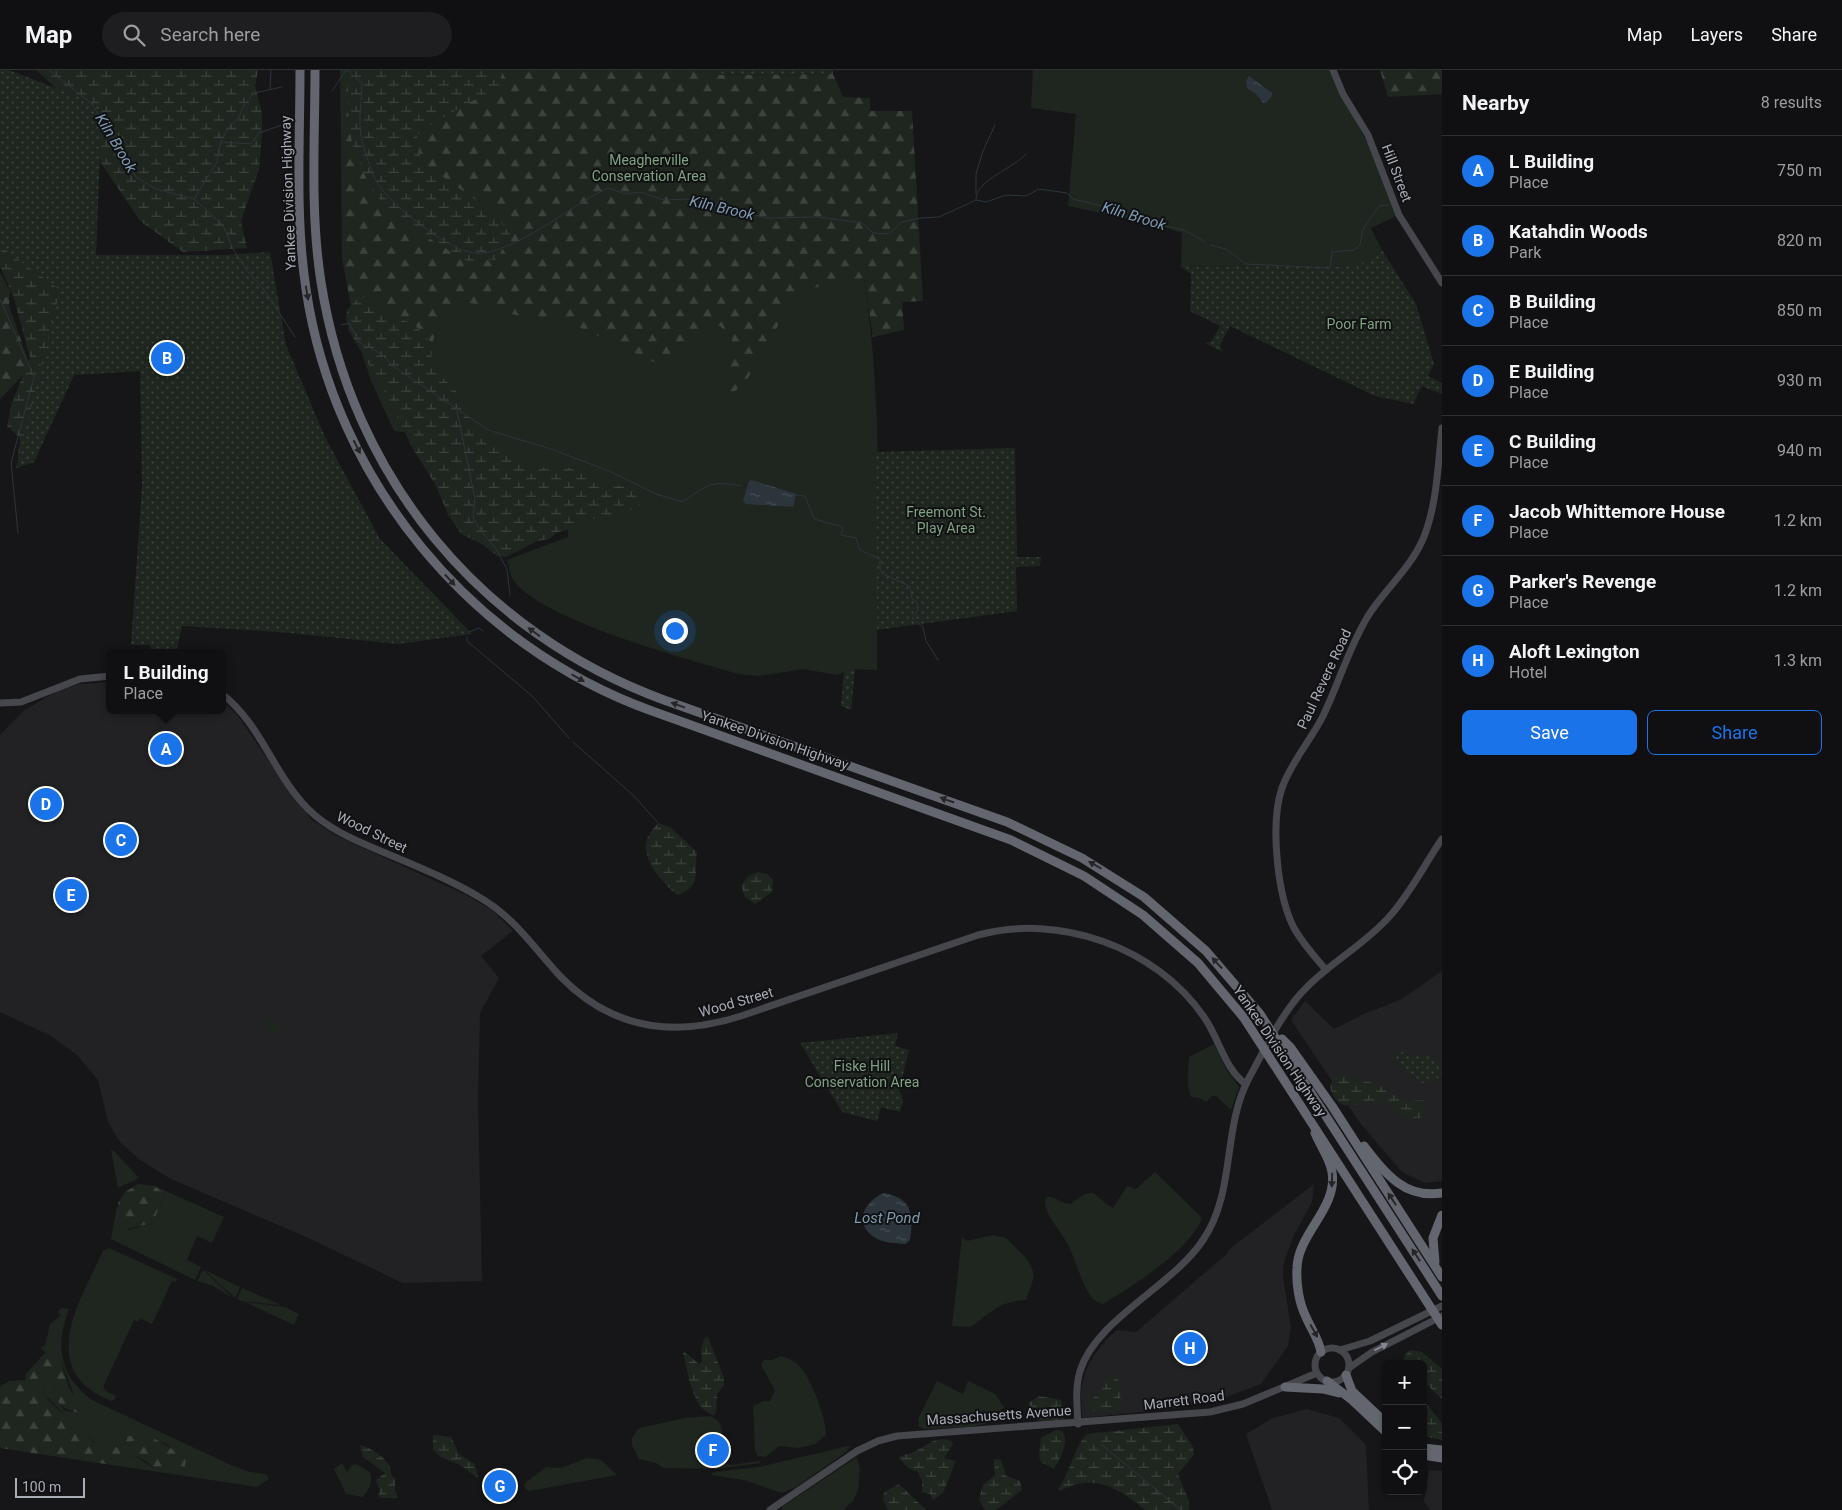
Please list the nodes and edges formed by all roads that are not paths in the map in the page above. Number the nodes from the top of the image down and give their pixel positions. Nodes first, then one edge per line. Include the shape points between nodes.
1 (300, 70) edge
2 (315, 70) edge
3 (1333, 70) edge
4 (1442, 283) edge
5 (1442, 428) edge
6 (106, 676) edge
7 (226, 698) edge
8 (0, 702) edge
9 (1441, 842) edge
10 (1326, 970) junction
11 (1268, 1025) junction
12 (1246, 1084) junction
13 (1310, 1118) junction
14 (1342, 1122) junction
15 (1442, 1193) edge
16 (1442, 1215) edge
17 (1440, 1273) edge
18 (1442, 1296) edge
19 (1442, 1306) edge
20 (1442, 1316) edge
21 (1442, 1325) edge
22 (1340, 1350) junction
23 (1321, 1352) junction
24 (1347, 1372) junction
25 (1317, 1373) junction
26 (1327, 1381) junction
27 (1284, 1387) junction
28 (1350, 1399) junction
29 (1382, 1418) edge
30 (1078, 1424) junction
31 (1382, 1428) edge
32 (1427, 1448) edge
33 (1442, 1450) edge
34 (1427, 1456) edge
35 (1442, 1458) edge
36 (770, 1510) edge

1 -> 13 highway, Yankee Division Highway via 302,255 312,322 326,371 346,424 377,485 418,544 457,587 514,637 600,690 1002,836 1052,858 1099,885 1164,932 1210,976 1249,1025
11 -> 2 highway, Yankee Division Highway via 1231,978 1186,932 1136,892 1082,858 999,818 609,678 544,640 479,587 429,532 394,482 365,431 339,363 327,316 318,256
3 - 4 street, Hill Street via 1343,94 1368,135 1399,215
5 - 10 street, Paul Revere Road via 1432,504 1423,539 1410,563 1380,598 1362,626 1321,720 1280,794 1276,835 1284,901 1300,938
6 - 8 street via 80,679 21,702
7 - 12 street, Wood Street via 249,723 296,794 319,819 357,841 481,898 512,921 561,977 581,994 627,1020 658,1027 710,1024 978,936 1016,928 1047,928 1078,933 1103,942 1143,961 1168,978 1200,1010 1231,1068
9 - 10 street, Massachusetts Avenue via 1390,917
10 - 12 street, Massachusetts Avenue via 1300,994
11 - 14 highway via 1291,1048
18 -> 11 highway, Yankee Division Highway
12 - 30 street, Massachusetts Avenue via 1235,1117 1221,1198 1209,1231 1188,1259 1092,1346 1079,1376
13 - 21 highway, Yankee Division Highway
13 -> 23 highway via 1330,1166 1332,1181 1326,1205 1300,1251 1297,1274 1302,1309
14 - 15 highway via 1397,1184 1419,1193
17 -> 14 highway
16 - 17 highway via 1436,1224 1432,1242
19 - 22 street via 1370,1342
24 -> 20 street via 1366,1355
22 - 23 street via 1329,1348
22 - 24 street via 1347,1357
23 - 25 street via 1316,1360
24 - 26 street via 1337,1382
24 - 29 highway via 1352,1391
25 - 26 street
25 - 27 street, Marrett Road
26 - 28 highway
27 - 28 highway via 1327,1390
27 - 30 street, Marrett Road via 1243,1404 1210,1412
28 - 31 highway
30 - 36 street, Massachusetts Avenue via 906,1434 886,1438 856,1452
32 - 33 highway
34 - 35 highway

